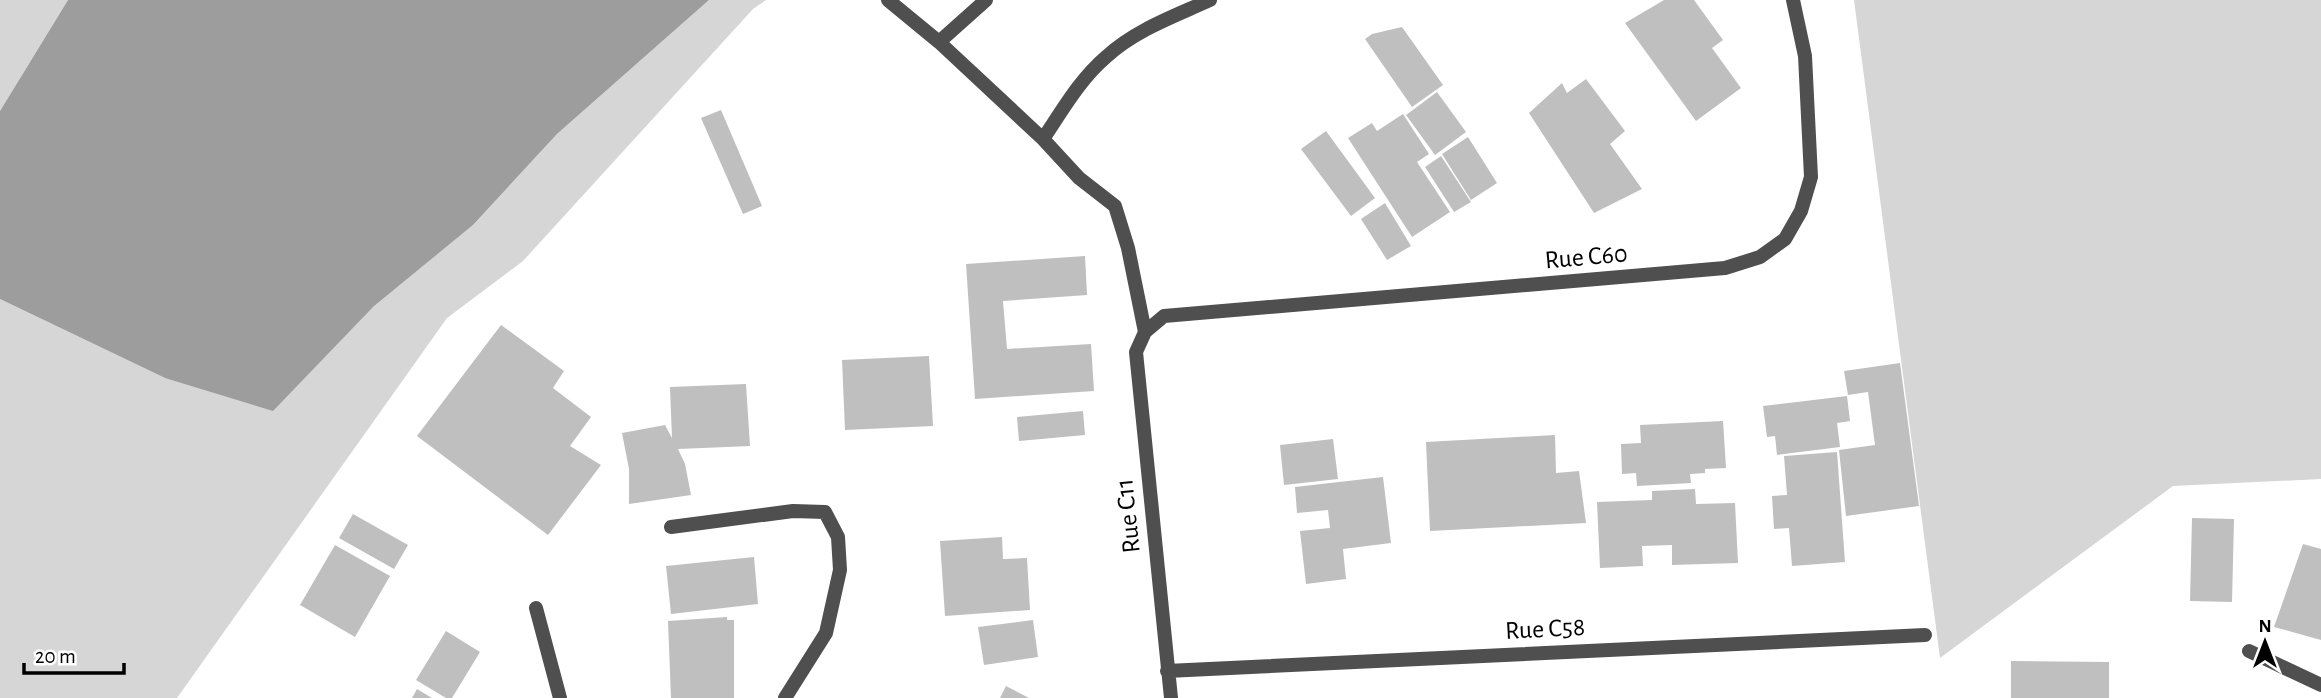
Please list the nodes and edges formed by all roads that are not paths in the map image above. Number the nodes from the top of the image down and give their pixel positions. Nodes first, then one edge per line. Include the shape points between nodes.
1 (888, 0) edge
2 (986, 0) edge
3 (1210, 0) edge
4 (1793, 0) edge
5 (939, 42) junction
6 (1043, 139) junction
7 (1145, 332) junction
8 (671, 527) dead end
9 (536, 608) dead end
10 (1925, 635) dead end
11 (2249, 651) dead end
12 (1167, 671) junction
13 (2321, 685) edge
14 (560, 698) edge
15 (785, 698) edge
16 (1171, 698) edge

1 - 5 street
2 - 5 street
3 - 6 street via 1138,33 1105,57
4 - 7 street, Rue C60 via 1805,56 1811,177 1801,211 1785,239 1759,257 1725,268 1164,316
5 - 6 street
6 - 7 street via 1079,178 1115,206 1129,248
7 - 12 street, Rue C11 via 1136,352
8 - 15 street via 793,511 825,512 838,537 840,570 832,608 826,633
9 - 14 street
10 - 12 street, Rue C58
11 - 13 street
12 - 16 street, Rue C11

